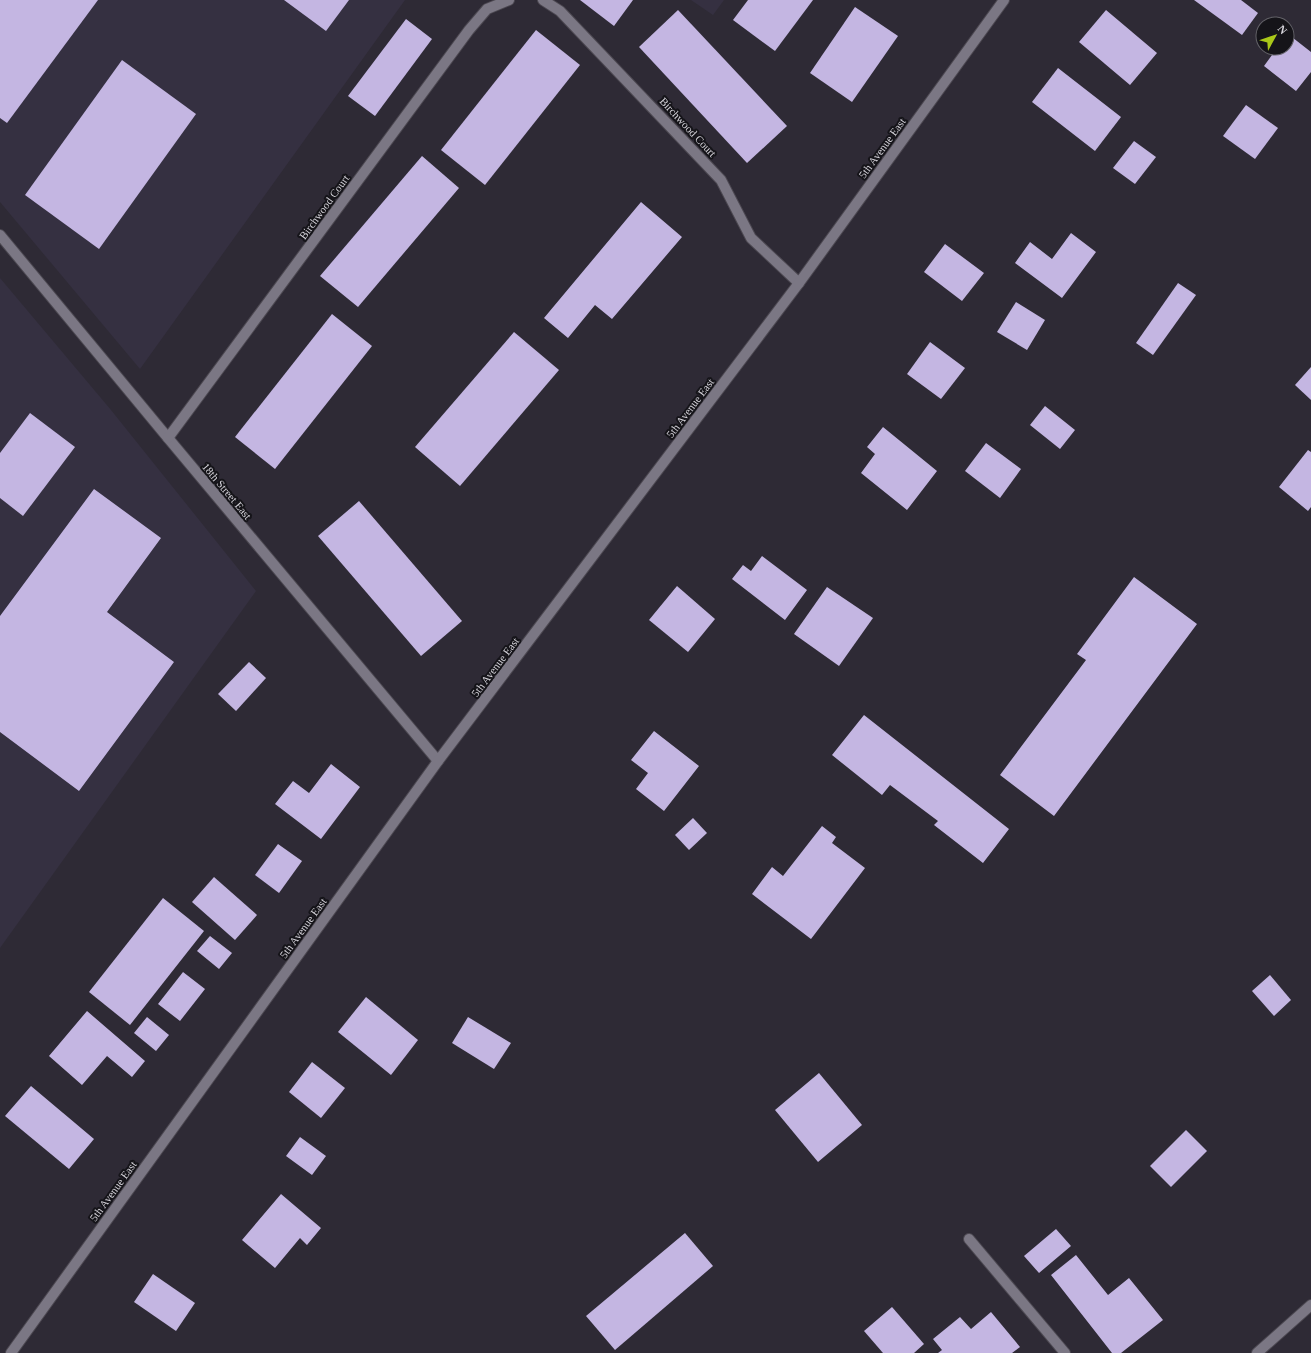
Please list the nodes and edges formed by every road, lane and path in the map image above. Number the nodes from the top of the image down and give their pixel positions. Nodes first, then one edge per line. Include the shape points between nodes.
1 (509, 0) edge
2 (543, 0) edge
3 (1004, 0) edge
4 (0, 235) edge
5 (799, 283) junction
6 (168, 438) junction
7 (438, 761) junction
8 (969, 1239) dead end
9 (1311, 1305) edge
10 (11, 1353) edge
11 (1065, 1353) edge
12 (1257, 1353) edge

1 - 6 street, Birchwood Court via 487,9 469,30
2 - 5 street, Birchwood Court via 560,11 721,180 751,238
3 - 5 street, 5th Avenue East
4 - 6 street, 18th Street East
5 - 7 street, 5th Avenue East
6 - 7 street, 18th Street East
7 - 10 street, 5th Avenue East
8 - 11 street
9 - 12 street

